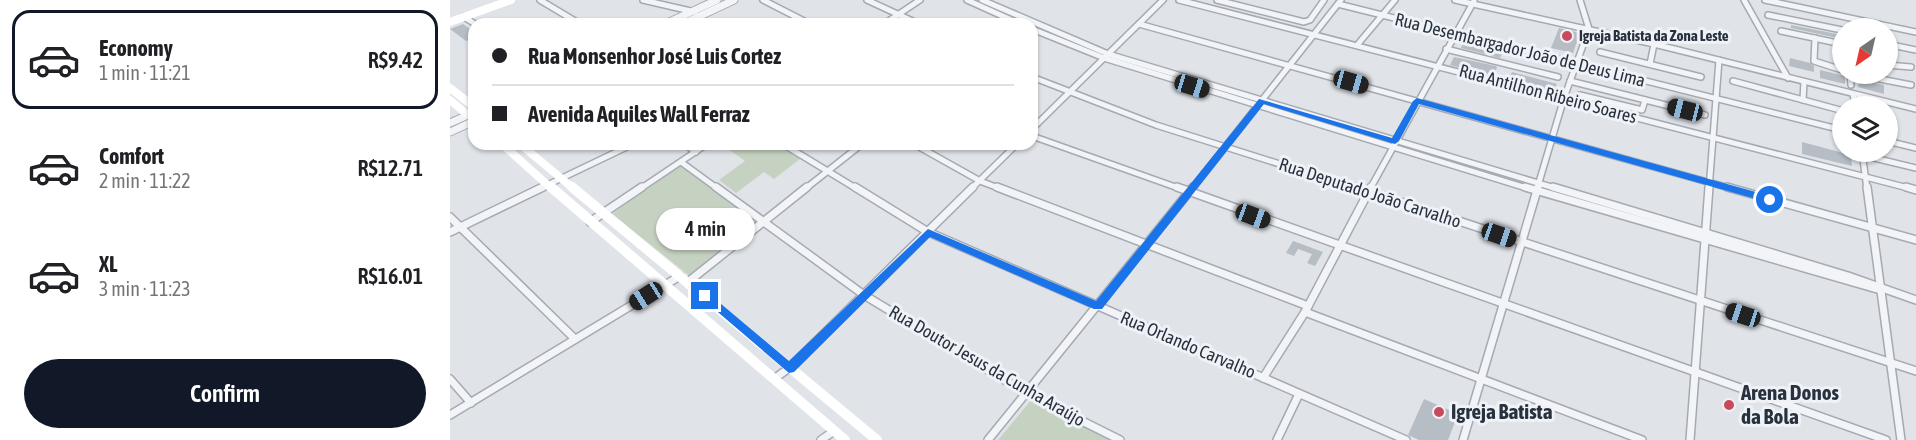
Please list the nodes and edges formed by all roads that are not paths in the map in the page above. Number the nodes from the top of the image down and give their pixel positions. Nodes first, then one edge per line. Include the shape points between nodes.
1 (498, 0) edge
2 (511, 0) edge
3 (540, 0) edge
4 (643, 0) edge
5 (717, 0) edge
6 (734, 0) edge
7 (763, 0) edge
8 (867, 0) edge
9 (920, 0) edge
10 (967, 0) edge
11 (982, 0) edge
12 (1163, 0) edge
13 (1179, 0) edge
14 (1217, 0) edge
15 (1324, 0) edge
16 (1395, 0) edge
17 (1455, 0) edge
18 (1580, 0) edge
19 (1744, 0) edge
20 (1765, 0) edge
21 (674, 2) dead end
22 (1340, 2) edge
23 (1473, 2) edge
24 (665, 3) edge
25 (1236, 5) junction
26 (1250, 9) junction
27 (693, 11) junction
28 (1230, 13) junction
29 (898, 14) junction
30 (703, 15) junction
31 (1768, 15) dead end
32 (1383, 16) junction
33 (464, 17) junction
34 (1021, 17) edge
35 (1243, 17) junction
36 (570, 18) edge
37 (678, 18) edge
38 (696, 18) edge
39 (798, 18) edge
40 (892, 18) edge
41 (906, 18) edge
42 (1005, 18) edge
43 (450, 20) edge
44 (468, 20) edge
45 (1139, 24) junction
46 (1038, 25) edge
47 (1832, 28) edge
48 (1589, 29) junction
49 (1038, 31) edge
50 (1781, 31) dead end
51 (1916, 32) edge
52 (1315, 34) junction
53 (1455, 34) junction
54 (1815, 38) junction
55 (1832, 42) edge
56 (1358, 44) junction
57 (1654, 44) junction
58 (1898, 46) edge
59 (1446, 49) junction
60 (1916, 50) edge
61 (1600, 52) dead end
62 (1106, 56) junction
63 (1719, 60) junction
64 (1650, 64) junction
65 (1438, 65) junction
66 (1576, 65) junction
67 (1290, 66) junction
68 (1898, 66) edge
69 (1832, 67) edge
70 (1911, 67) dead end
71 (1701, 76) dead end
72 (1558, 77) dead end
73 (1788, 78) junction
74 (1038, 80) edge
75 (1570, 81) junction
76 (1733, 81) dead end
77 (1804, 82) junction
78 (1898, 82) edge
79 (1911, 85) dead end
80 (450, 88) edge
81 (1068, 94) junction
82 (1853, 94) joint
83 (1580, 95) dead end
84 (1564, 99) junction
85 (1718, 99) junction
86 (450, 100) edge
87 (1645, 100) junction
88 (1803, 100) junction
89 (1417, 101) junction
90 (468, 102) edge
91 (1260, 104) junction
92 (1832, 108) edge
93 (1916, 109) edge
94 (468, 113) edge
95 (1705, 115) dead end
96 (468, 118) edge
97 (468, 120) edge
98 (450, 123) edge
99 (1038, 123) edge
100 (1832, 128) edge
101 (450, 132) edge
102 (1715, 137) junction
103 (1038, 138) edge
104 (1554, 139) junction
105 (1393, 144) junction
106 (1898, 144) edge
107 (1226, 147) junction
108 (1916, 148) edge
109 (509, 150) edge
110 (526, 150) edge
111 (621, 150) edge
112 (693, 150) edge
113 (699, 150) edge
114 (793, 150) edge
115 (855, 150) edge
116 (925, 150) edge
117 (1011, 150) edge
118 (696, 152) junction
119 (681, 162) junction
120 (1862, 162) edge
121 (1894, 162) edge
122 (1916, 168) edge
123 (828, 172) junction
124 (1863, 176) junction
125 (561, 179) junction
126 (980, 181) junction
127 (1709, 183) junction
128 (548, 185) junction
129 (1538, 188) junction
130 (1916, 190) edge
131 (1368, 191) junction
132 (1189, 193) junction
133 (603, 214) junction
134 (450, 217) edge
135 (590, 222) junction
136 (763, 222) junction
137 (460, 227) junction
138 (1871, 227) junction
139 (450, 232) edge
140 (928, 232) junction
141 (1706, 233) junction
142 (1916, 240) edge
143 (1706, 241) junction
144 (1521, 242) junction
145 (1148, 244) junction
146 (1338, 246) junction
147 (684, 279) junction
148 (664, 285) junction
149 (1880, 289) junction
150 (864, 295) junction
151 (1916, 300) edge
152 (1701, 302) junction
153 (1503, 304) junction
154 (1098, 306) junction
155 (1306, 309) junction
156 (575, 339) junction
157 (1890, 362) junction
158 (789, 369) junction
159 (1916, 371) edge
160 (1696, 373) junction
161 (1263, 378) junction
162 (1482, 378) junction
163 (450, 379) edge
164 (774, 379) junction
165 (1026, 393) junction
166 (1299, 394) junction
167 (471, 403) junction
168 (450, 415) edge
169 (834, 430) junction
170 (821, 440) edge
171 (845, 440) edge
172 (877, 440) edge
173 (988, 440) edge
174 (1120, 440) edge
175 (1278, 440) edge
176 (1406, 440) edge
177 (1463, 440) edge
178 (1642, 440) edge
179 (1690, 440) edge
180 (1886, 440) edge
181 (1901, 440) edge

1 - 43 main road
2 - 33 main road
3 - 36 street
4 - 24 street
5 - 27 street
6 - 30 street
7 - 39 street
8 - 29 street
9 - 29 street
10 - 42 street
11 - 34 street
12 - 45 street
13 - 28 street, Rua Antilhon Ribeiro Soares
14 - 25 street
15 - 26 street via 1310,20 1304,21
16 - 32 street
17 - 23 street
18 - 48 street
19 - 73 street
20 - 51 street
21 - 24 street
22 - 32 street, Rua Desembargador João de Deus Lima
22 - 52 street
23 - 48 street
23 - 53 street
24 - 27 street
25 - 26 street
25 - 28 street
26 - 35 street
27 - 30 street
27 - 37 street
28 - 35 street, Rua Antilhon Ribeiro Soares
29 - 40 street
29 - 41 street
30 - 38 street
31 - 47 street
32 - 53 street, Rua Desembargador João de Deus Lima
32 - 56 street
33 - 43 main road
33 - 44 street
35 - 52 street, Rua Antilhon Ribeiro Soares
45 - 62 street
45 - 67 street
46 - 62 street
48 - 57 street
48 - 66 street
49 - 62 street
50 - 54 street
52 - 56 street, Rua Antilhon Ribeiro Soares
52 - 67 street
53 - 59 street
53 - 66 street, Rua Desembargador João de Deus Lima
54 - 55 street
54 - 69 street via 1815,62
56 - 65 street, Rua Antilhon Ribeiro Soares
57 - 63 street
57 - 64 street
58 - 60 street
59 - 65 street
59 - 72 street
61 - 64 street
62 - 81 street
62 - 91 street
63 - 73 street
63 - 85 street
64 - 71 street
65 - 84 street, Rua Antilhon Ribeiro Soares
65 - 89 street
66 - 75 street
66 - 85 street, Rua Desembargador João de Deus Lima
67 - 89 street
67 - 91 street
68 - 70 street
73 - 77 street
74 - 81 street, Rua Deputado João Carvalho
75 - 84 street
75 - 87 street
76 - 88 street
77 - 82 street
77 - 88 street
78 - 79 street
80 - 90 main road
81 - 99 street
81 - 107 street, Rua Deputado João Carvalho
82 - 93 street
83 - 87 street via 1642,110
84 - 102 street, Rua Antilhon Ribeiro Soares
84 - 104 street
85 - 100 street, Rua Desembargador João de Deus Lima
85 - 102 street
86 - 94 main road
87 - 95 street
88 - 92 street
89 - 104 street
89 - 105 street
91 - 105 street
91 - 107 street
96 - 98 street
97 - 101 street
102 - 124 street, Rua Antilhon Ribeiro Soares
102 - 127 street
103 - 132 street
104 - 127 street
104 - 129 street
105 - 129 street
105 - 131 street
106 - 108 street
107 - 131 street, Rua Deputado João Carvalho
107 - 132 street
109 - 128 main road
110 - 125 main road
111 - 125 street
112 - 118 street
113 - 118 street
114 - 123 street, Rua Orlando Carvalho
115 - 123 street
116 - 126 street
117 - 126 street
118 - 119 street
119 - 133 street
119 - 136 street, Rua Doutor Jesus da Cunha Araújo
120 - 124 street
121 - 122 street
123 - 136 street
123 - 140 street, Rua Orlando Carvalho
124 - 130 street, Rua Antilhon Ribeiro Soares
124 - 138 street
125 - 128 street
125 - 133 main road
126 - 140 street
126 - 145 street
127 - 138 street
127 - 141 street
128 - 135 main road
128 - 137 street
129 - 141 street
129 - 143 street
129 - 144 street
131 - 144 street, Rua Deputado João Carvalho
131 - 146 street
132 - 145 street
132 - 146 street
133 - 135 street
133 - 147 main road
134 - 137 street
135 - 148 main road
136 - 147 street
136 - 150 street, Rua Doutor Jesus da Cunha Araújo
137 - 139 street
137 - 156 street
138 - 142 street
138 - 149 street
140 - 150 street
140 - 154 street, Rua Orlando Carvalho
141 - 143 street
141 - 149 street
143 - 149 street
143 - 152 street
144 - 152 street, Rua Deputado João Carvalho
144 - 153 street
145 - 154 street
145 - 155 street
146 - 153 street
146 - 155 street
147 - 148 street
147 - 158 main road
148 - 156 street
148 - 164 main road
149 - 151 street
149 - 157 street
150 - 158 street
150 - 165 street, Rua Doutor Jesus da Cunha Araújo
152 - 157 street, Rua Deputado João Carvalho
152 - 160 street
153 - 160 street
153 - 162 street
154 - 161 street, Rua Orlando Carvalho
154 - 165 street
155 - 161 street
155 - 162 street
156 - 167 street
157 - 159 street, Rua Deputado João Carvalho
157 - 181 street
158 - 164 street
158 - 172 main road
160 - 179 street
160 - 180 street
161 - 166 street, Rua Orlando Carvalho
162 - 177 street
162 - 178 street
163 - 167 street
164 - 169 main road
165 - 173 street
165 - 174 street, Rua Doutor Jesus da Cunha Araújo
166 - 175 street
166 - 176 street, Rua Orlando Carvalho
167 - 168 street
169 - 170 street
169 - 171 main road

